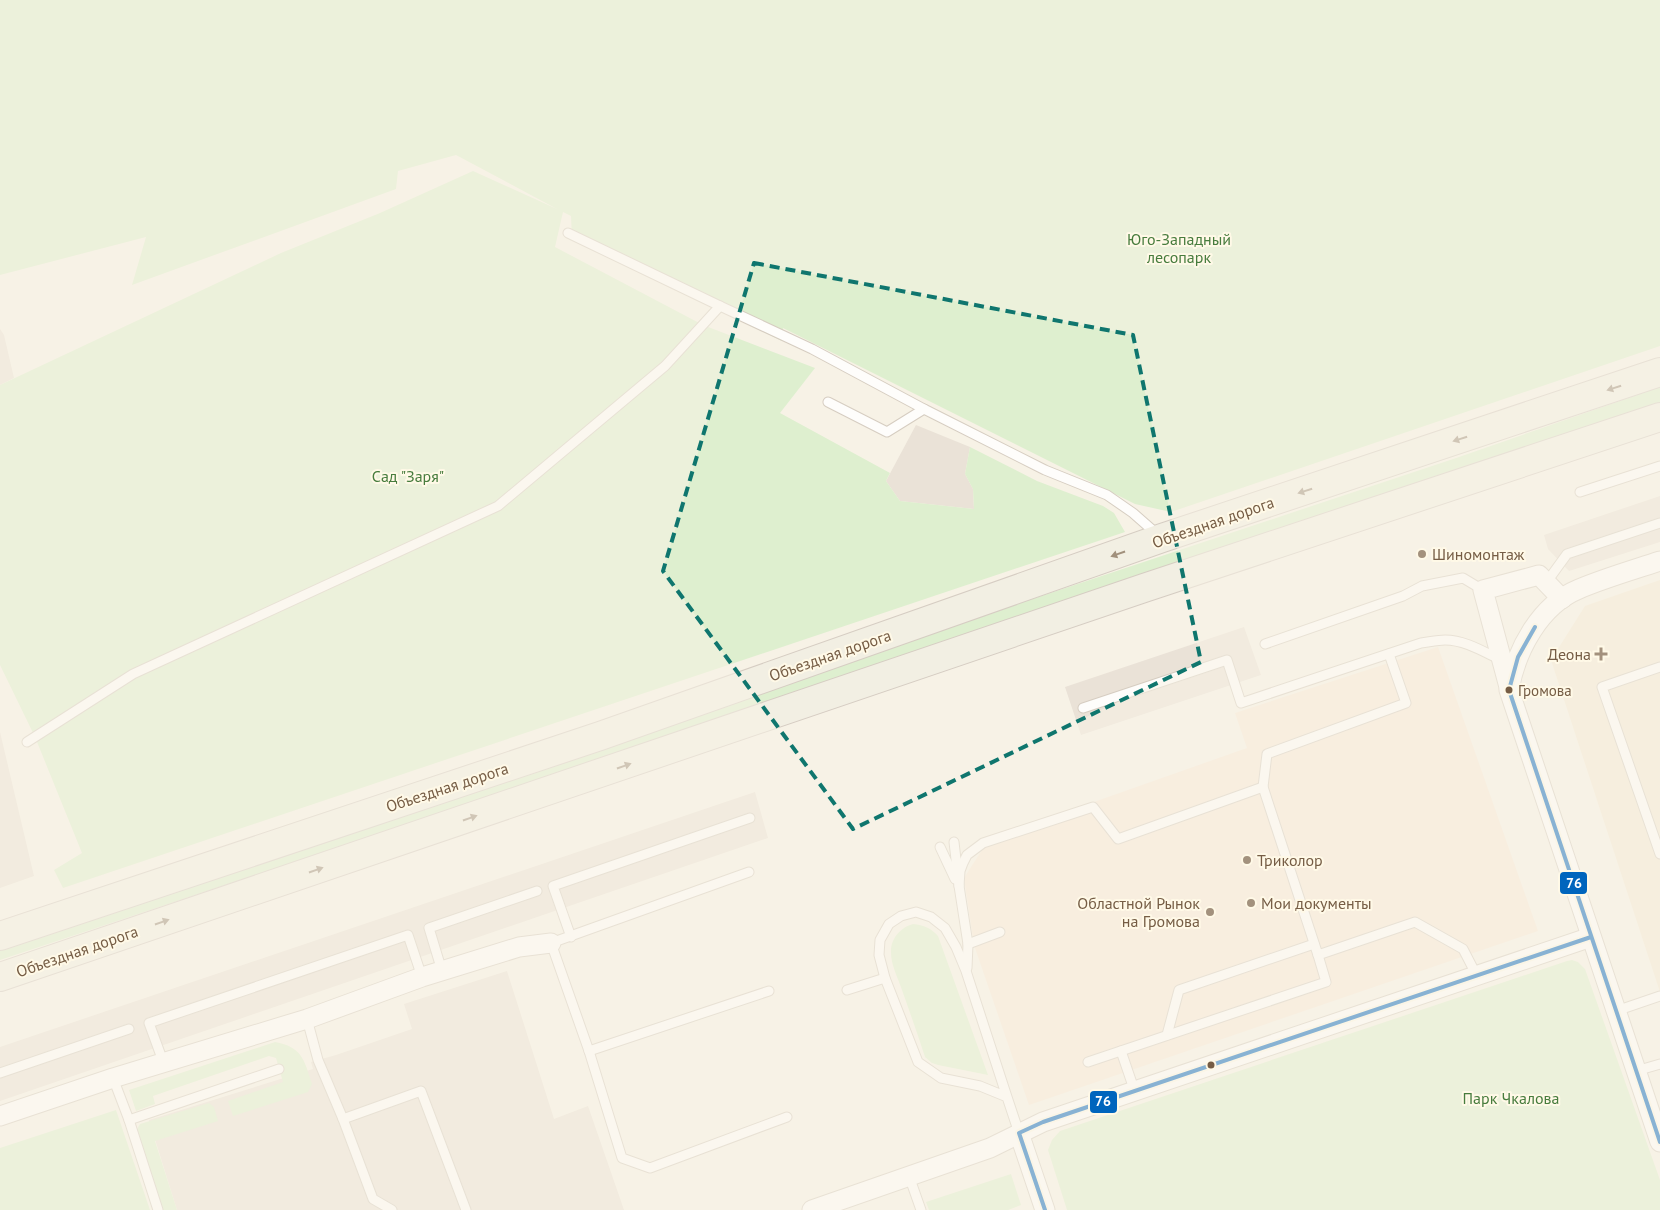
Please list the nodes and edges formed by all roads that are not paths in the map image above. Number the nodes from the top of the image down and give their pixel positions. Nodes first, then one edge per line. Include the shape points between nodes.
1 (568, 232) dead end
2 (720, 306) junction
3 (1660, 372) edge
4 (828, 402) dead end
5 (924, 409) junction
6 (1660, 418) edge
7 (1660, 466) edge
8 (1580, 492) dead end
9 (1660, 523) edge
10 (1162, 538) junction
11 (1660, 561) edge
12 (1546, 582) junction
13 (1483, 590) junction
14 (1562, 599) junction
15 (1265, 644) dead end
16 (1389, 654) junction
17 (1502, 660) junction
18 (1660, 667) edge
19 (1510, 690) junction
20 (1083, 708) dead end
21 (27, 742) dead end
22 (1262, 788) junction
23 (750, 818) dead end
24 (954, 842) dead end
25 (940, 847) dead end
26 (1660, 854) edge
27 (749, 872) dead end
28 (959, 886) junction
29 (537, 891) dead end
30 (1000, 932) dead end
31 (0, 936) edge
32 (571, 937) junction
33 (1591, 937) junction
34 (551, 943) junction
35 (968, 944) junction
36 (1314, 944) junction
37 (1318, 955) junction
38 (966, 970) junction
39 (442, 971) junction
40 (1477, 976) junction
41 (0, 977) edge
42 (422, 977) junction
43 (885, 978) junction
44 (847, 990) dead end
45 (769, 991) dead end
46 (1660, 996) edge
47 (1616, 1011) junction
48 (306, 1019) junction
49 (129, 1029) dead end
50 (1167, 1035) junction
51 (589, 1051) junction
52 (1121, 1051) junction
53 (1088, 1062) dead end
54 (164, 1064) junction
55 (1660, 1064) edge
56 (279, 1069) dead end
57 (1636, 1071) junction
58 (0, 1073) edge
59 (113, 1078) junction
60 (1135, 1092) junction
61 (1007, 1097) junction
62 (0, 1116) edge
63 (787, 1117) dead end
64 (344, 1119) junction
65 (129, 1120) junction
66 (1019, 1133) junction
67 (1660, 1142) edge
68 (909, 1176) junction
69 (158, 1210) edge
70 (392, 1210) edge
71 (466, 1210) edge
72 (812, 1210) edge
73 (921, 1210) edge
74 (1045, 1210) edge

1 - 2 lane
2 - 5 lane via 812,349
2 - 21 lane via 665,366 498,506 133,674
3 -> 10 main road, Объездная дорога
4 - 5 lane via 887,432
5 - 10 lane via 1045,470 1107,495
41 -> 6 main road, Объездная дорога via 1144,588
7 - 8 lane
9 - 12 lane via 1567,554
10 -> 31 main road, Объездная дорога via 600,736
11 - 14 street via 1578,589
12 - 13 street via 1539,575
12 - 14 street
13 - 15 lane via 1463,578 1422,586 1403,596
13 - 17 street
14 - 19 street via 1534,627 1517,658
16 - 17 lane via 1422,643 1445,640 1459,642
16 - 20 lane via 1241,703 1227,660
16 - 22 lane via 1406,703 1267,754
17 - 19 street
18 - 26 lane via 1602,687
19 - 33 street
22 - 28 lane via 1118,839 1093,807 983,843 963,863
22 - 36 lane
23 - 32 lane via 553,886
24 - 28 lane
25 - 28 lane
27 - 32 lane
28 - 35 lane
29 - 39 lane via 429,928
30 - 35 lane
32 - 34 lane
33 - 40 street
33 - 47 street
34 - 39 street via 520,947
34 - 51 lane
35 - 38 lane
36 - 37 lane
36 - 50 lane via 1179,990
37 - 40 lane via 1415,922 1463,949
37 - 50 lane via 1326,982
38 - 43 lane via 945,928 931,917 916,912 889,924 880,940 879,955
38 - 61 lane
39 - 42 street
40 - 60 street
42 - 48 street
42 - 54 lane via 408,935 149,1022
43 - 44 lane
43 - 61 lane via 918,1062 941,1078 980,1086
45 - 51 lane
46 - 47 lane
47 - 57 street
48 - 54 street
48 - 64 lane via 318,1060
49 - 58 lane
50 - 52 lane
51 - 63 lane via 622,1158 650,1168
52 - 53 lane
52 - 60 lane
54 - 59 street
55 - 57 lane
56 - 65 lane
57 - 67 street
59 - 62 street
59 - 65 lane
60 - 66 street
61 - 66 lane
64 - 70 lane via 373,1199
64 - 71 lane via 420,1091
65 - 69 lane
66 - 68 street via 990,1148
66 - 74 street
68 - 72 street
68 - 73 lane

